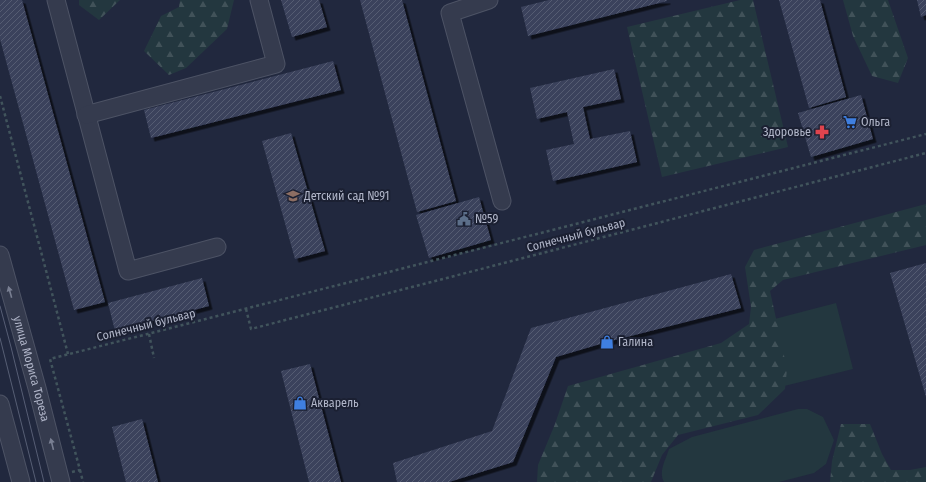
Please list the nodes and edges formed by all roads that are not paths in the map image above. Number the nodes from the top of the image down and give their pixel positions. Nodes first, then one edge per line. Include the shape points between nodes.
1 (56, 0) edge
2 (259, 0) edge
3 (489, 0) edge
4 (448, 6) edge
5 (86, 115) junction
6 (502, 202) dead end
7 (217, 247) dead end
8 (0, 255) edge
9 (0, 404) edge
10 (21, 482) edge
11 (61, 482) edge

1 - 5 street
2 - 5 street via 276,64
3 - 4 street
4 - 6 street
5 - 7 street via 128,271
11 -> 8 street, улица Мориса Тореза
9 - 10 street

